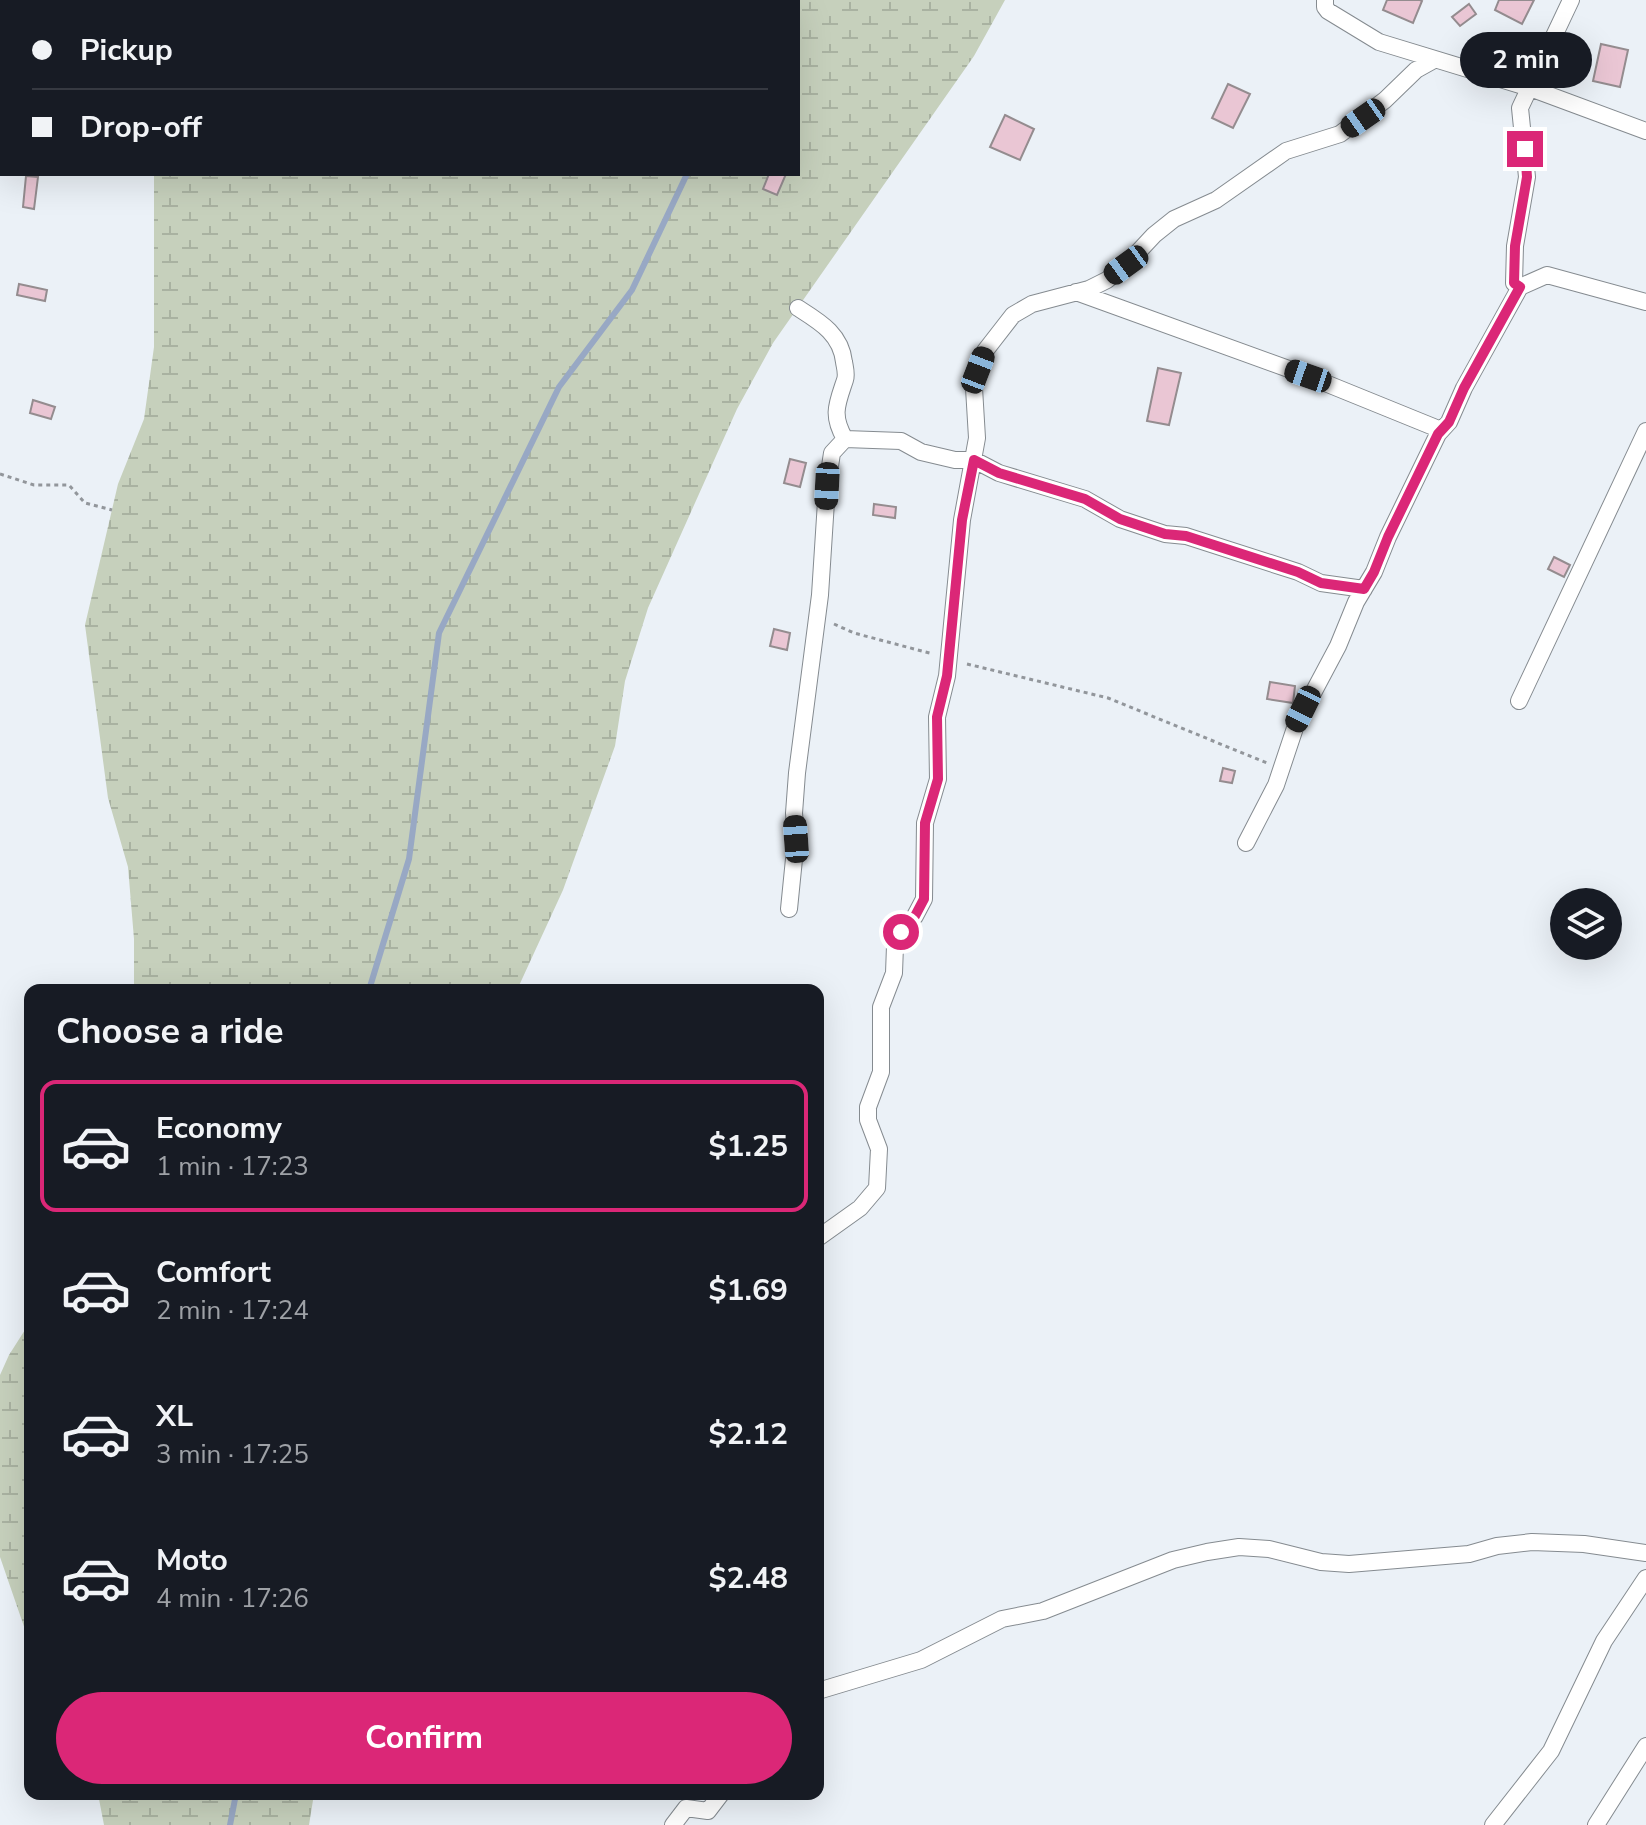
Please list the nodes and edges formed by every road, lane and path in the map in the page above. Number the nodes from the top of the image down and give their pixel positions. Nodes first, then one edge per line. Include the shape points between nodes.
1 (1325, 0) edge
2 (1571, 0) edge
3 (1434, 60) junction
4 (1530, 88) junction
5 (1646, 131) edge
6 (1520, 287) junction
7 (1076, 292) junction
8 (1646, 302) edge
9 (798, 308) dead end
10 (1441, 430) junction
11 (1646, 431) edge
12 (845, 439) junction
13 (974, 460) junction
14 (0, 474) edge
15 (112, 510) dead end
16 (1364, 589) junction
17 (816, 616) junction
18 (948, 660) junction
19 (1519, 701) dead end
20 (1281, 770) junction
21 (1246, 843) dead end
22 (789, 909) dead end
23 (824, 1234) edge
24 (1646, 1553) edge
25 (1646, 1578) edge
26 (824, 1689) edge
27 (1646, 1746) edge
28 (716, 1800) edge
29 (673, 1825) edge
30 (1493, 1825) edge
31 (1596, 1825) edge

1 - 3 street via 1328,11 1379,42
2 - 4 street
3 - 4 street
3 - 7 street via 1340,134 1286,151 1216,200 1174,219 1107,280
4 - 5 street
4 - 6 street via 1520,108 1527,177 1515,246 1514,283
6 - 8 street via 1547,275
6 - 10 street
7 - 10 street
7 - 13 street via 1013,315 985,351 974,388
9 - 12 street via 826,325 843,347 846,378 838,395 836,424
10 - 16 street
11 - 19 street
12 - 13 street via 901,441 921,452
12 - 17 street via 832,453 828,475
13 - 16 street via 1165,534 1321,583
13 - 18 street via 962,520
14 - 15 path via 34,485 69,485 85,503
16 - 20 street via 1296,725
17 - 18 path via 854,633
17 - 22 street via 797,773
18 - 20 path via 1108,698
18 - 23 street via 937,717 938,779 925,823 924,899 895,946 894,973 881,1007 881,1072 868,1107 879,1149 877,1188 860,1208
20 - 21 street
24 - 26 street via 1532,1542 1469,1554 1349,1564 1269,1549 1207,1552 1043,1611 1002,1619 921,1660
25 - 30 street via 1604,1641 1551,1751
27 - 31 street
28 - 29 street via 708,1811 686,1808

